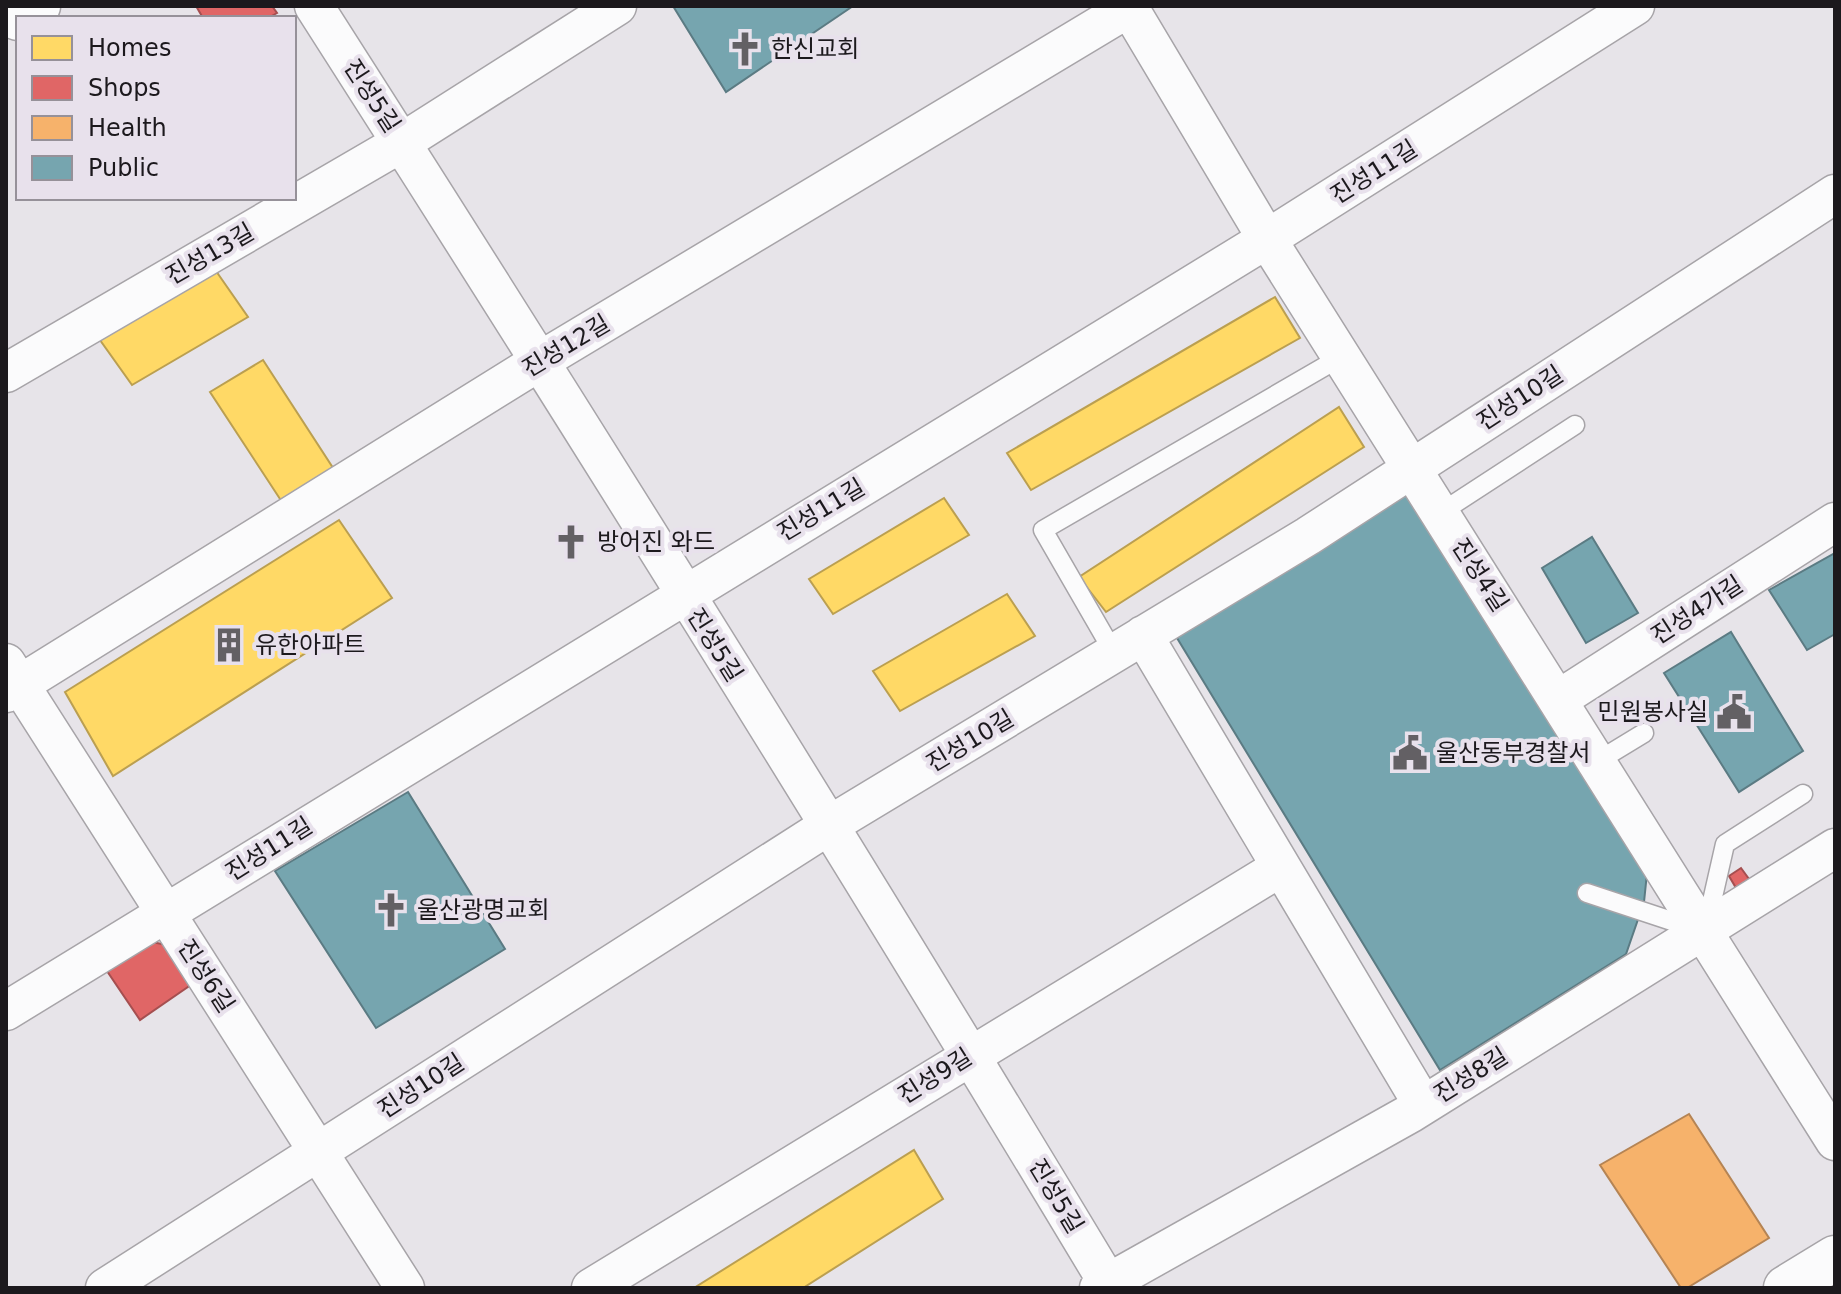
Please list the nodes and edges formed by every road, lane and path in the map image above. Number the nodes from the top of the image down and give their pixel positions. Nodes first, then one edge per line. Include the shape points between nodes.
1 (314, 6) edge
2 (617, 6) edge
3 (1635, 6) edge
4 (1129, 7) edge
5 (401, 143) junction
6 (1835, 194) edge
7 (1267, 239) junction
8 (1341, 357) junction
9 (540, 361) junction
10 (6, 373) edge
11 (1575, 425) dead end
12 (1412, 468) junction
13 (1440, 513) junction
14 (1835, 522) edge
15 (684, 594) junction
16 (1129, 644) junction
17 (11, 681) edge
18 (1559, 699) junction
19 (1644, 733) dead end
20 (1598, 761) junction
21 (1803, 794) dead end
22 (828, 826) junction
23 (1835, 848) edge
24 (1281, 867) junction
25 (1587, 893) dead end
26 (166, 913) junction
27 (1705, 932) junction
28 (6, 1011) edge
29 (971, 1054) junction
30 (1423, 1105) junction
31 (1835, 1141) edge
32 (319, 1152) junction
33 (1835, 1258) edge
34 (1106, 1286) edge
35 (105, 1288) edge
36 (405, 1288) edge
37 (591, 1288) edge
38 (1786, 1288) edge

1 - 5 street, 진성5길
2 - 5 street, 진성13길
3 - 7 street, 진성11길
4 - 7 street, 진성4길
4 - 9 street, 진성12길
5 - 9 street, 진성5길
5 - 10 street, 진성13길
6 - 12 street, 진성10길
7 - 8 street, 진성4길
7 - 15 street, 진성11길
8 - 12 street, 진성4길
8 - 16 lane via 1043,530
9 - 15 street, 진성5길
9 - 17 street, 진성12길
11 - 13 lane
12 - 13 street, 진성4길
12 - 16 street, 진성10길
13 - 18 street, 진성4길
14 - 18 street, 진성4가길
15 - 22 street, 진성5길
15 - 26 street, 진성11길
16 - 22 street, 진성10길
16 - 24 street
17 - 26 street, 진성6길
18 - 20 street, 진성4길
19 - 20 lane
20 - 27 street, 진성4길
21 - 27 lane via 1725,844
22 - 29 street, 진성5길
22 - 32 street, 진성10길
23 - 27 street, 진성8길
24 - 29 street, 진성9길
24 - 30 street
25 - 27 lane
26 - 28 street, 진성11길
26 - 32 street, 진성6길
27 - 30 street, 진성8길
27 - 31 street, 진성4길
29 - 34 street, 진성5길
29 - 37 street, 진성9길
30 - 34 street, 진성8길
32 - 35 street, 진성10길
32 - 36 street, 진성6길
33 - 38 main road

